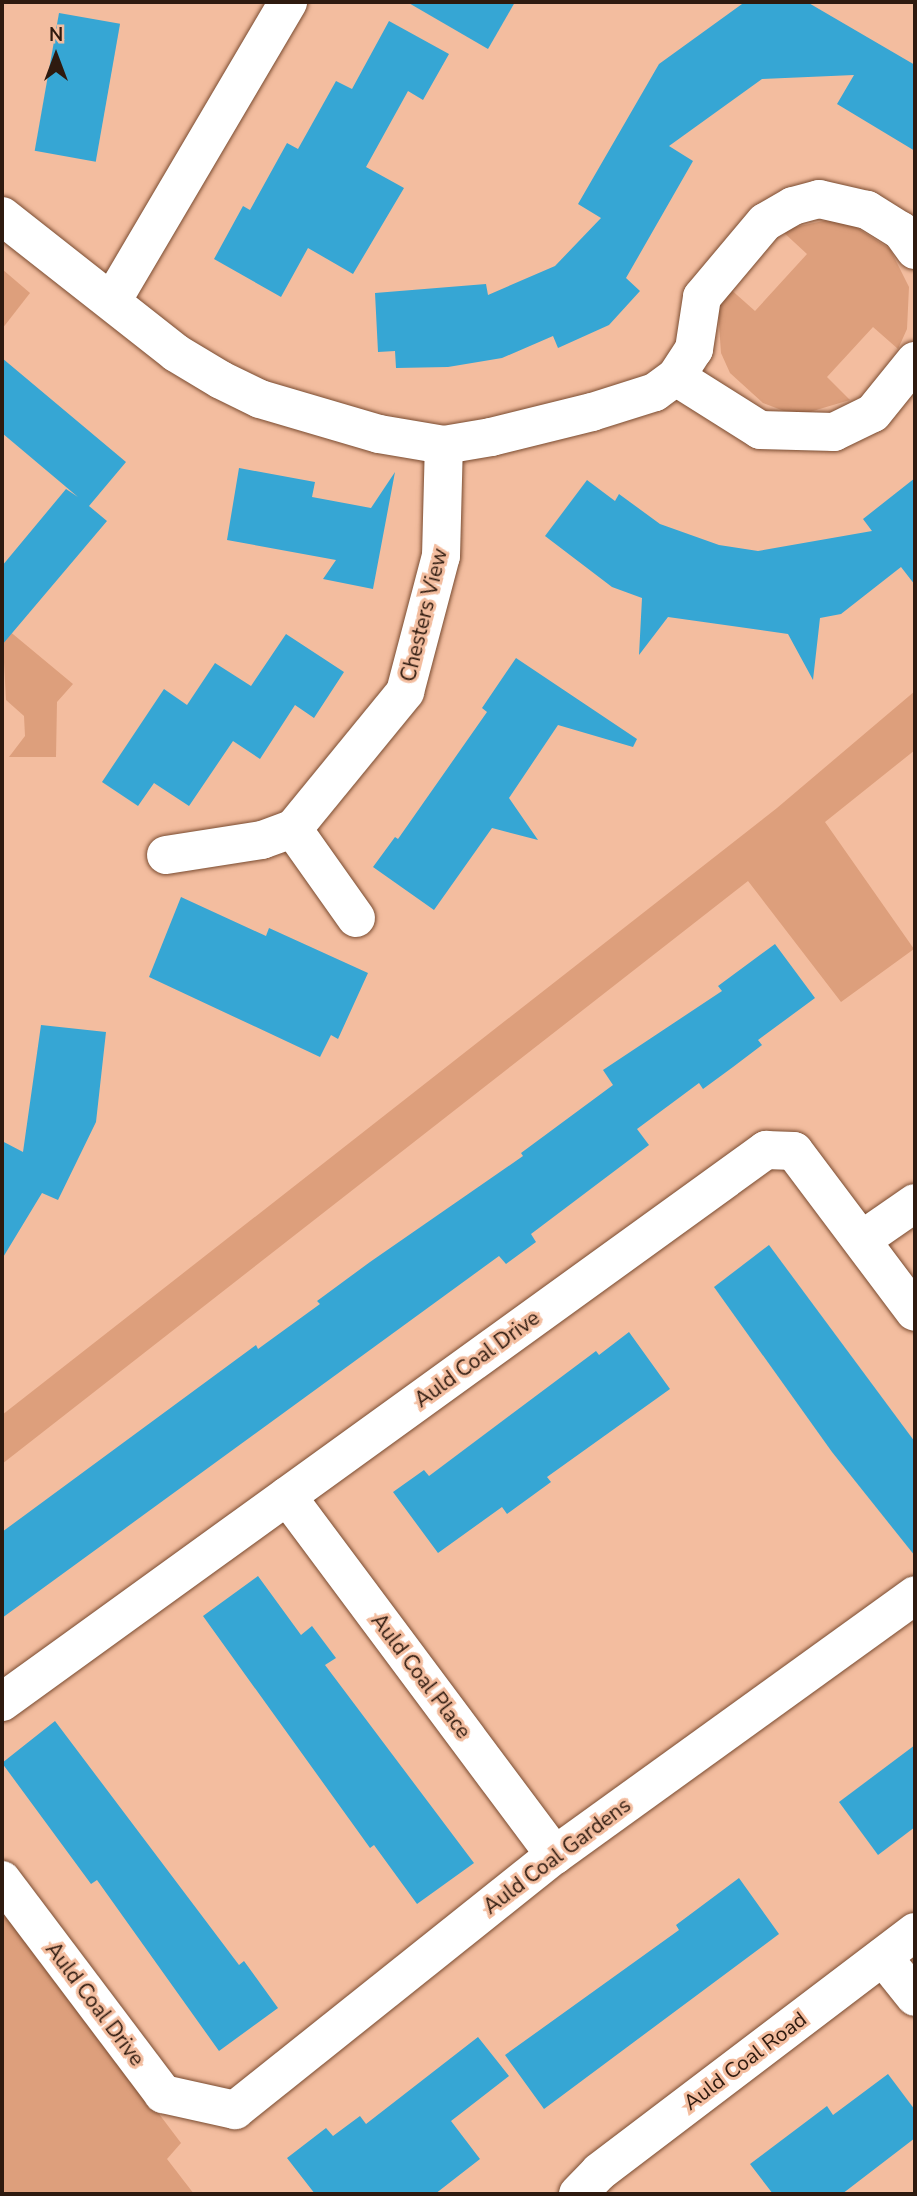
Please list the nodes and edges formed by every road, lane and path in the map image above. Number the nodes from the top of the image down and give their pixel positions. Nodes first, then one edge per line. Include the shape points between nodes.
1 (288, 2) edge
2 (2, 216) edge
3 (915, 250) edge
4 (112, 301) junction
5 (915, 361) edge
6 (676, 377) junction
7 (444, 445) junction
8 (293, 829) junction
9 (166, 855) dead end
10 (356, 918) dead end
11 (915, 1203) edge
12 (863, 1239) junction
13 (915, 1312) edge
14 (287, 1496) junction
15 (915, 1595) edge
16 (2, 1702) edge
17 (555, 1855) junction
18 (2, 1880) edge
19 (915, 1932) edge
20 (883, 1957) junction
21 (915, 1997) edge
22 (202, 2104) joint
23 (578, 2194) edge

1 - 4 street
2 - 4 street
3 - 6 street via 901,231 867,210 819,198 793,206 765,222 708,288 702,298 694,349
4 - 7 street via 176,353 260,399 379,434
5 - 6 street via 873,413 834,432 761,430
6 - 7 street via 655,392 592,412
7 - 8 street, Chesters View via 441,556 429,589 415,668 405,692
8 - 9 street via 262,840
8 - 10 street
11 - 12 street
12 - 13 street, Auld Coal Drive
12 - 14 street, Auld Coal Drive via 794,1151 766,1150
14 - 16 street, Auld Coal Drive
14 - 17 street, Auld Coal Place
15 - 17 street, Auld Coal Gardens
17 - 22 street, Auld Coal Gardens via 234,2110
18 - 22 street, Auld Coal Drive via 163,2094
19 - 20 street, Auld Coal Road
20 - 21 street
20 - 23 street, Auld Coal Road via 598,2172

